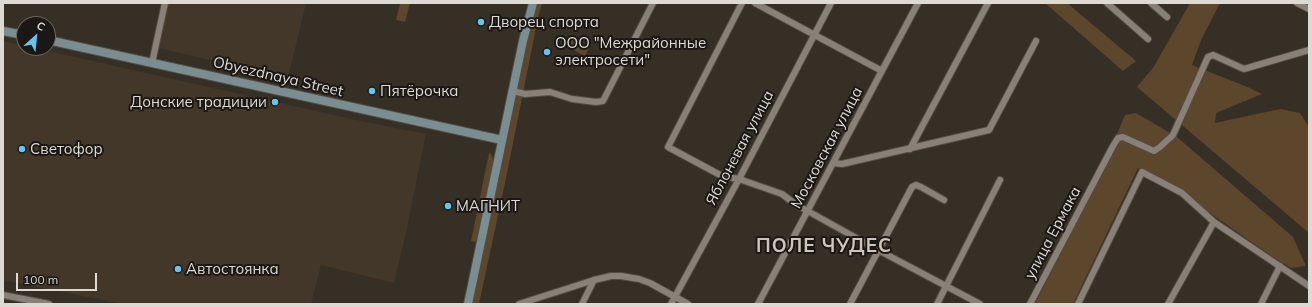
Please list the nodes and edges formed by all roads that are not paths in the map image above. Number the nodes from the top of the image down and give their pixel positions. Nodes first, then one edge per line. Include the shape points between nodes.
1 (165, 3) edge
2 (532, 3) edge
3 (653, 3) edge
4 (742, 3) edge
5 (755, 3) edge
6 (831, 3) edge
7 (918, 3) edge
8 (988, 3) edge
9 (1107, 3) edge
10 (1152, 3) edge
11 (1297, 3) edge
12 (1309, 9) edge
13 (1167, 17) dead end
14 (3, 31) edge
15 (16, 34) edge
16 (814, 35) junction
17 (1148, 39) dead end
18 (1036, 41) dead end
19 (56, 42) edge
20 (1309, 50) edge
21 (152, 63) junction
22 (882, 71) junction
23 (513, 91) junction
24 (502, 140) junction
25 (910, 149) junction
26 (834, 163) junction
27 (739, 179) junction
28 (1000, 180) dead end
29 (944, 200) dead end
30 (808, 211) junction
31 (1214, 222) junction
32 (878, 250) junction
33 (1280, 266) junction
34 (594, 280) junction
35 (947, 286) junction
36 (1309, 286) edge
37 (3, 295) edge
38 (675, 297) junction
39 (49, 304) edge
40 (468, 304) edge
41 (519, 304) edge
42 (582, 304) edge
43 (671, 304) edge
44 (688, 304) edge
45 (758, 304) edge
46 (850, 304) edge
47 (937, 304) edge
48 (980, 304) edge
49 (1030, 304) edge
50 (1078, 304) edge
51 (1168, 304) edge
52 (1261, 304) edge

1 - 21 street
2 - 23 main road
3 - 23 street via 603,101 572,99 550,92 525,94
4 - 27 street via 668,147 722,176
5 - 16 street
6 - 16 street, Яблоневая улица
7 - 22 street, Московская улица
8 - 25 street
9 - 17 street
10 - 13 street
11 - 12 street
14 - 15 main road
16 - 22 street
16 - 27 street, Яблоневая улица
18 - 25 street via 989,130
19 - 21 main road, Obyezdnaya Street
20 - 49 street, улица Ермака via 1244,69 1213,54 1208,57 1173,135 1160,147 1154,151 1123,137 1118,138
21 - 24 main road, Obyezdnaya Street
22 - 26 street, Московская улица
23 - 24 main road
24 - 40 main road
25 - 26 street via 842,164
26 - 30 street, Московская улица
27 - 30 street via 782,194
27 - 38 street, Яблоневая улица
28 - 35 street
29 - 32 street via 921,187 912,187
30 - 32 street
30 - 45 street, Московская улица
31 - 33 street
31 - 50 street via 1182,193 1142,172
31 - 51 street
32 - 35 street
32 - 46 street
33 - 36 street
33 - 52 street
34 - 38 street via 611,276 634,278 650,283
34 - 41 street
34 - 42 street
35 - 47 street
35 - 48 street
37 - 39 street
38 - 43 street, Яблоневая улица
38 - 44 street

